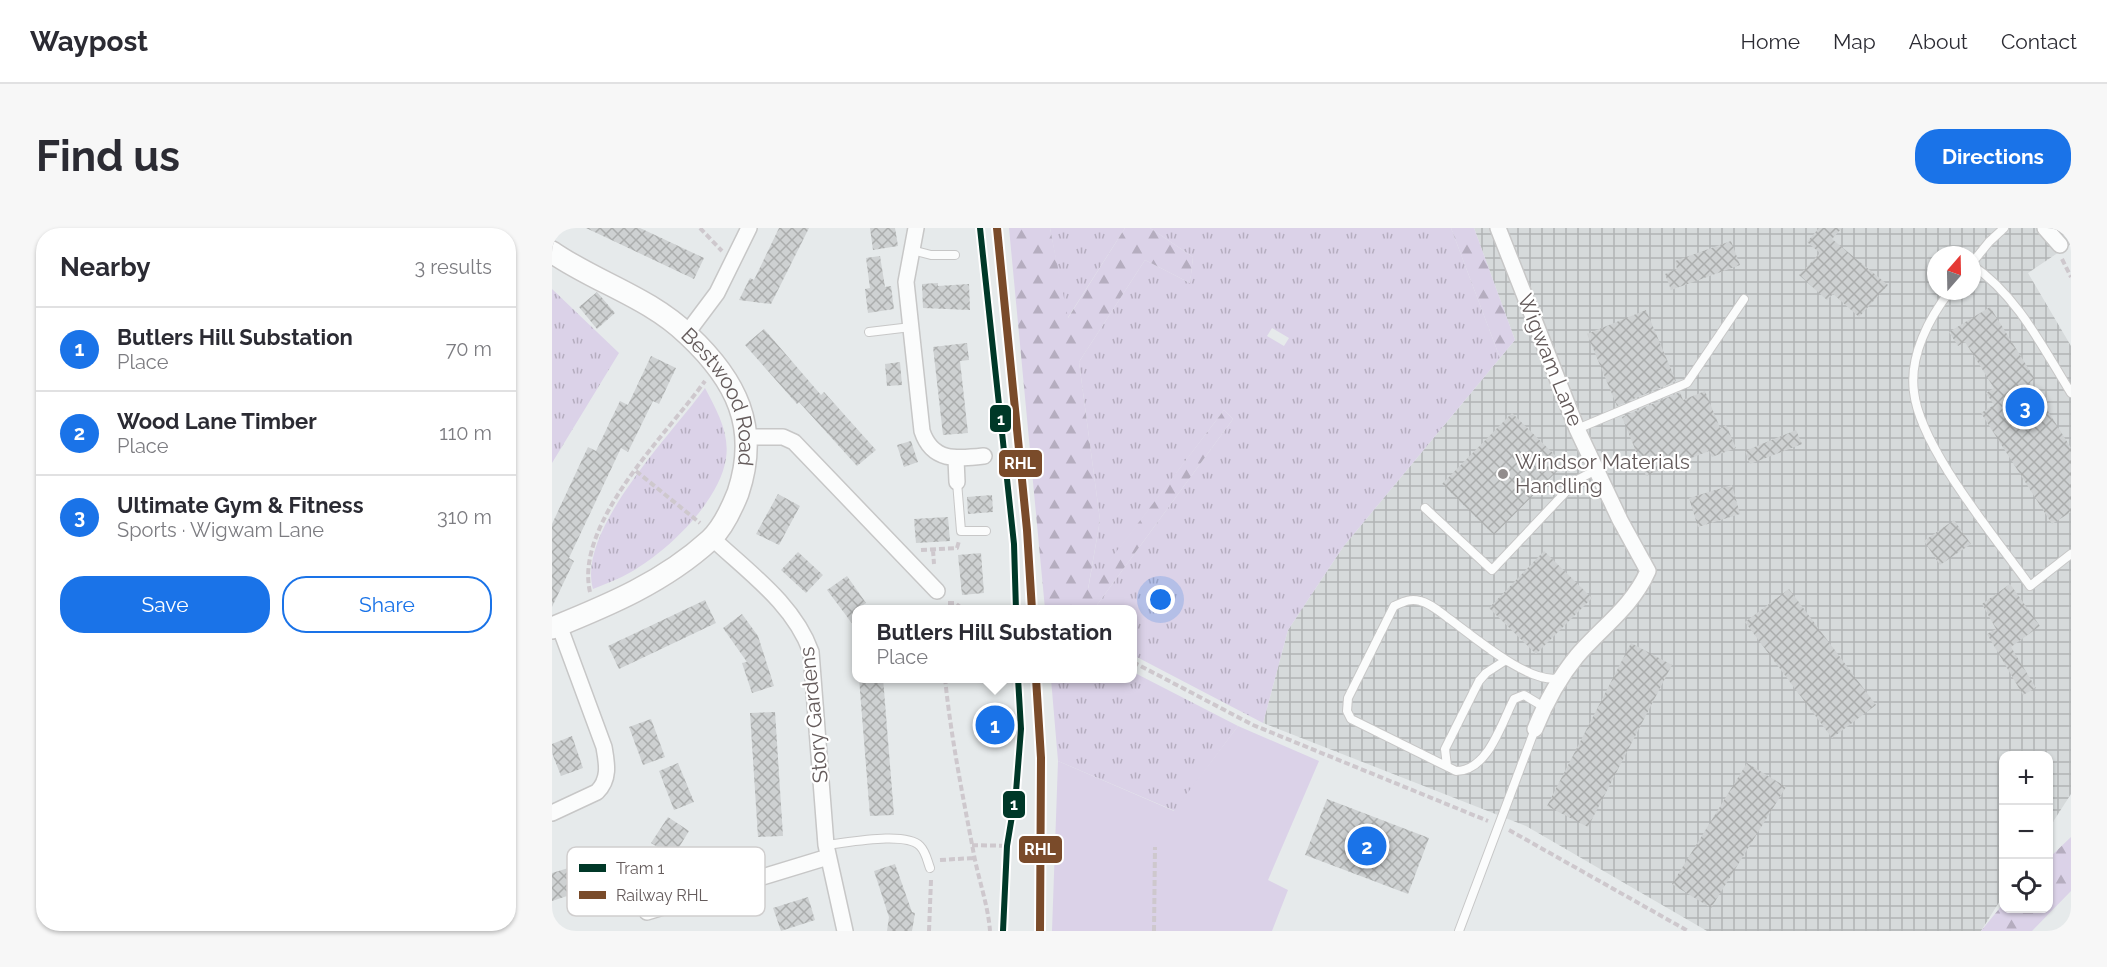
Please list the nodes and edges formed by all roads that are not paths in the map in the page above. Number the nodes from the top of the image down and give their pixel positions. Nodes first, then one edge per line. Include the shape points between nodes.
1 (749, 228) edge
2 (916, 228) edge
3 (1498, 228) edge
4 (2004, 228) edge
5 (2044, 228) edge
6 (2060, 245) dead end
7 (912, 250) junction
8 (552, 252) edge
9 (1981, 252) edge
10 (955, 255) dead end
11 (1981, 270) edge
12 (1744, 299) dead end
13 (1944, 300) edge
14 (911, 327) junction
15 (869, 332) dead end
16 (687, 333) junction
17 (2071, 393) edge
18 (1577, 429) junction
19 (748, 437) junction
20 (984, 456) dead end
21 (956, 459) junction
22 (1596, 470) junction
23 (957, 482) joint
24 (1425, 508) dead end
25 (986, 531) dead end
26 (712, 538) junction
27 (2071, 554) edge
28 (937, 591) dead end
29 (556, 627) edge
30 (1506, 660) junction
31 (1562, 678) junction
32 (1544, 707) junction
33 (1534, 729) joint
34 (1447, 766) junction
35 (552, 813) edge
36 (827, 851) junction
37 (930, 868) road end
38 (765, 872) edge
39 (845, 931) edge
40 (1459, 931) edge

1 - 16 street via 717,293
2 - 7 street
3 - 18 street, Wigwam Lane
4 - 9 lane
5 - 6 street
7 - 10 lane
7 - 14 street via 906,282
8 - 16 street, Bestwood Road via 627,292
11 - 17 lane via 1994,279 2034,332
12 - 18 lane via 1687,383
13 - 27 lane via 1923,337 1915,364 1913,391 1921,424 1956,482 2030,586
14 - 15 lane
14 - 21 street via 926,442 939,455
16 - 19 street, Bestwood Road via 732,388
18 - 22 street, Wigwam Lane
19 - 26 street, Bestwood Road via 747,457 734,502
19 - 28 street via 783,437 794,442
20 - 21 street
21 - 23 street
22 - 24 lane via 1577,480 1492,570
22 - 31 street, Wigwam Lane via 1648,571 1639,592 1576,657
23 - 25 lane via 961,531
26 - 29 street, Bestwood Road via 638,591
26 - 36 street, Story Gardens via 792,614 805,634 811,652
29 - 35 street via 608,766 603,786 597,792
30 - 31 lane via 1551,680
30 - 34 lane via 1479,681 1445,749
30 - 34 lane via 1421,601 1406,600 1394,606 1348,699 1347,711 1351,719
31 - 32 street, Wigwam Lane
32 - 33 street, Wigwam Lane
32 - 34 lane via 1524,695 1514,699 1483,760 1468,771
33 - 40 lane
36 - 37 lane via 893,838 909,840 919,844
36 - 38 street
36 - 39 street, Story Gardens

